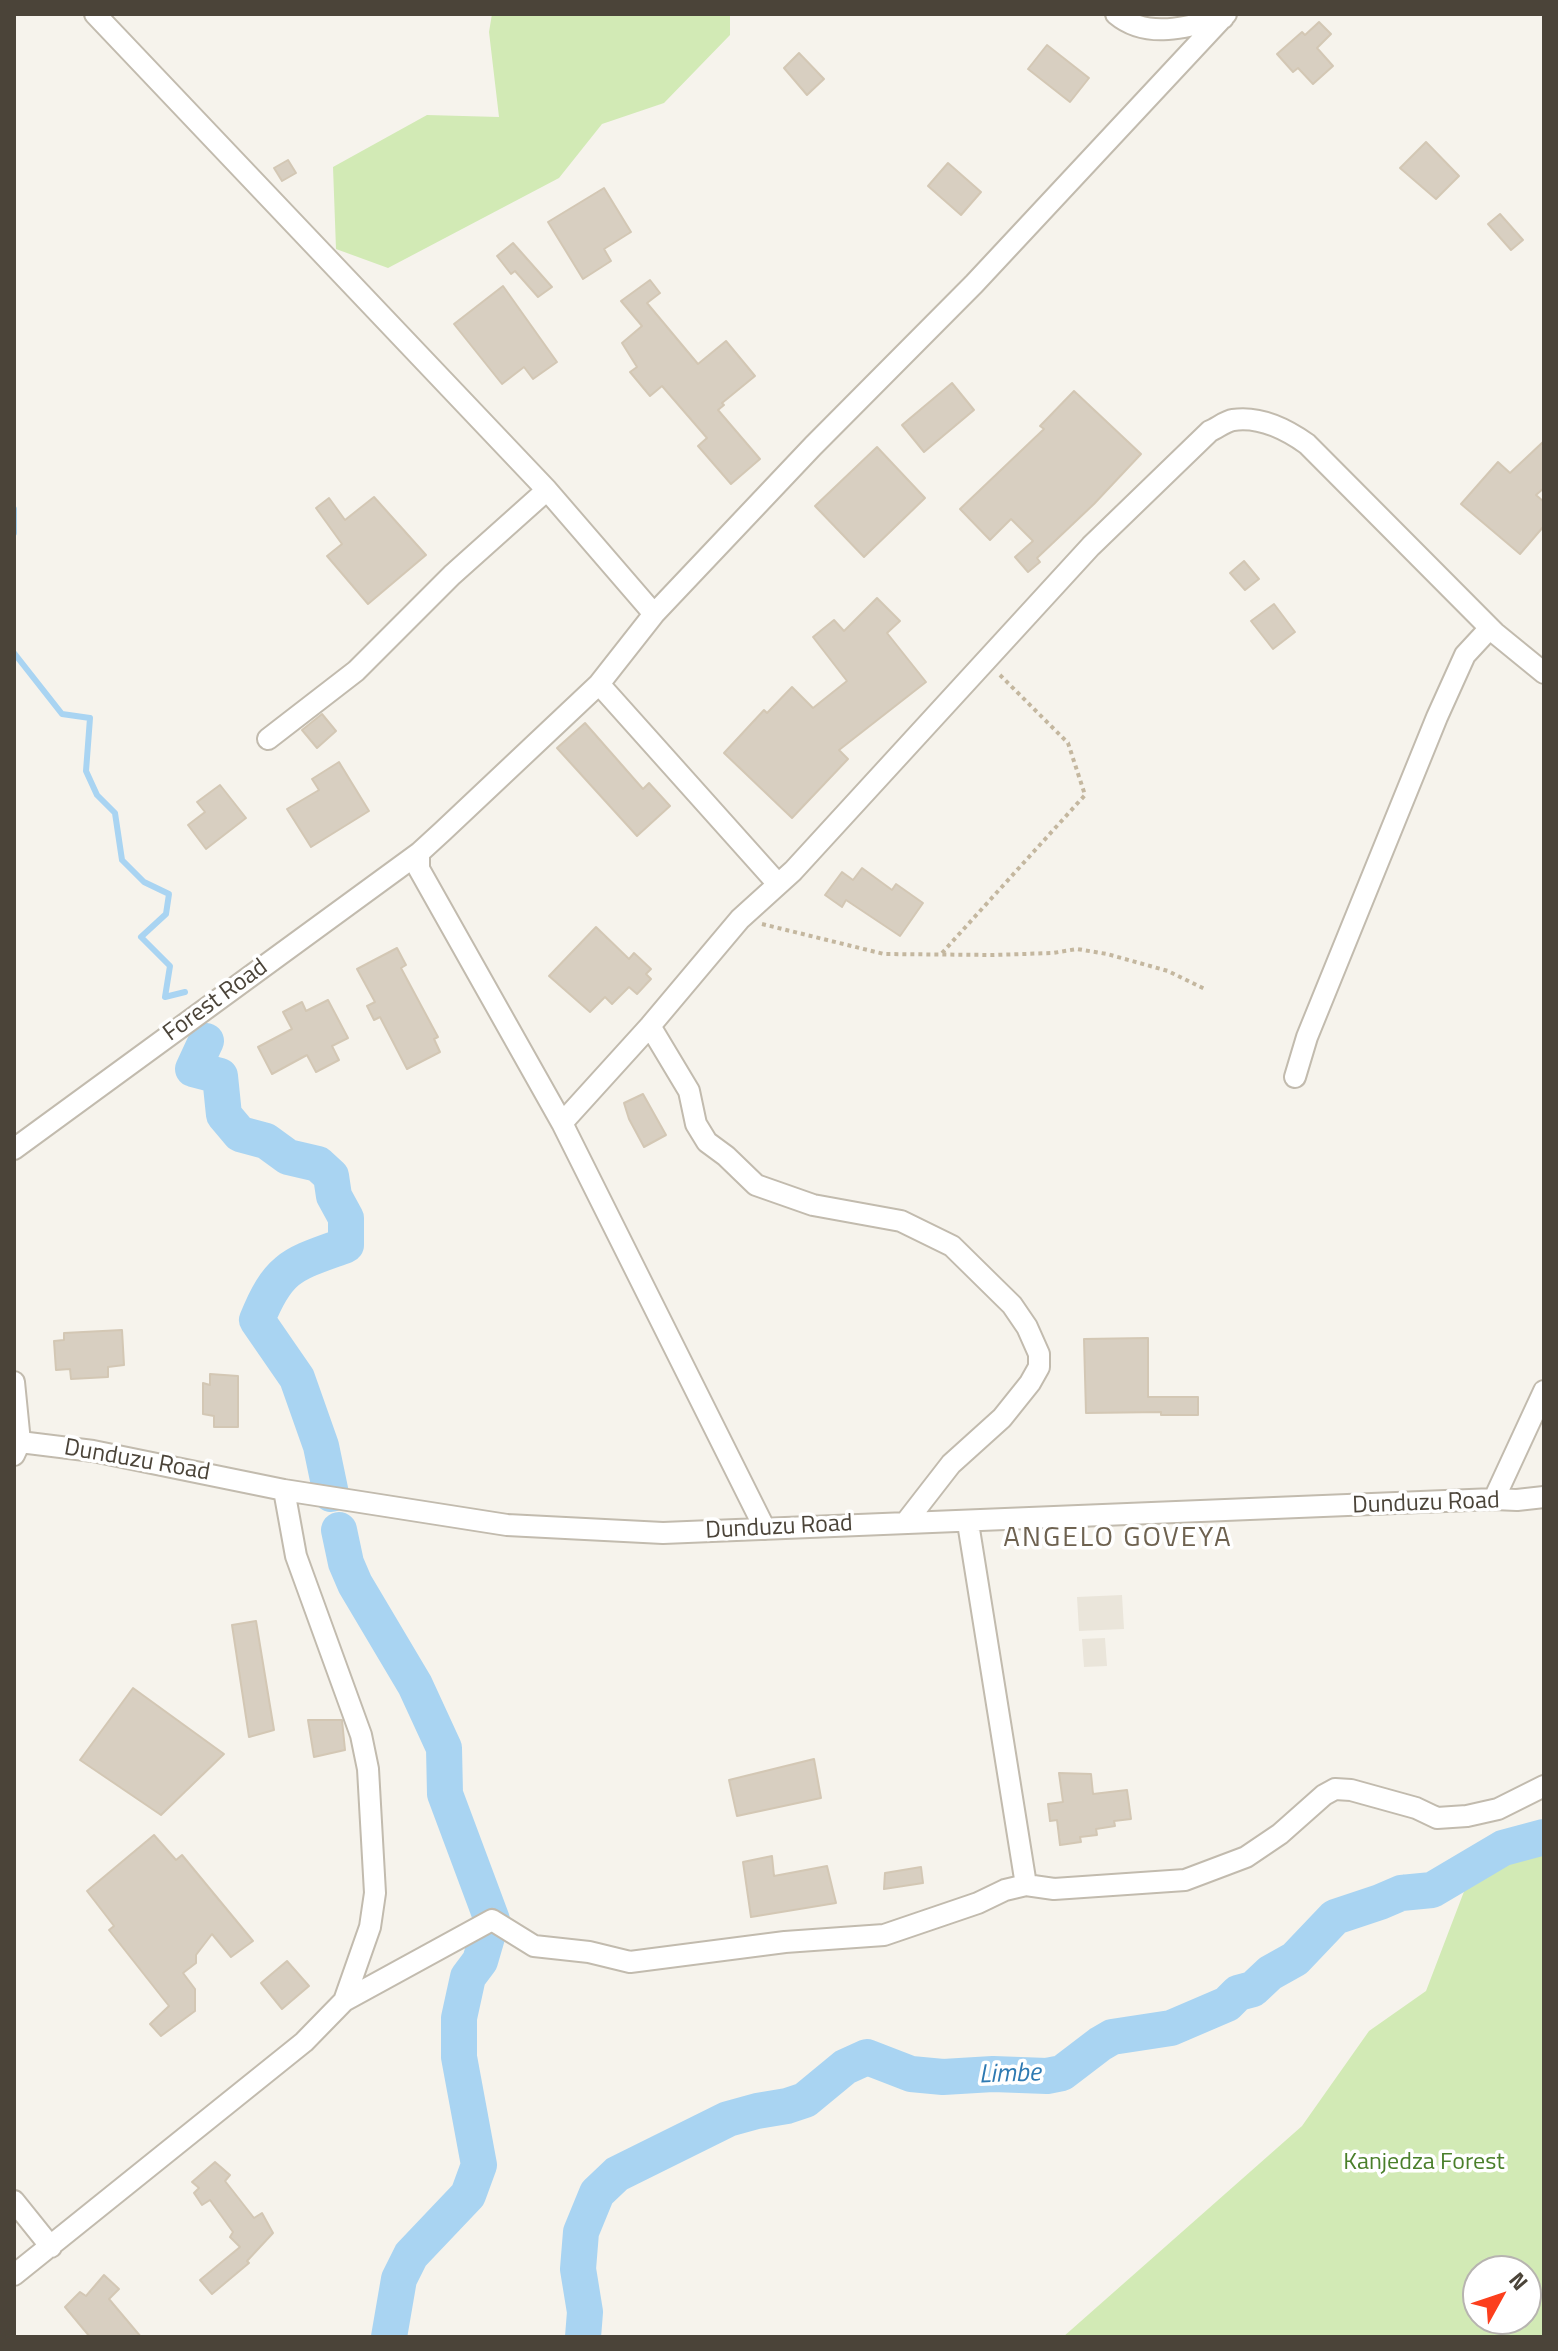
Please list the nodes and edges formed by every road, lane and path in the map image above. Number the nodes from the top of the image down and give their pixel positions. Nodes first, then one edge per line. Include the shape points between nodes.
1 (95, 14) edge
2 (1116, 14) edge
3 (1224, 16) edge
4 (547, 490) junction
5 (654, 614) junction
6 (1490, 628) junction
7 (985, 660) junction
8 (1544, 673) edge
9 (599, 684) junction
10 (268, 739) dead end
11 (419, 853) junction
12 (778, 884) junction
13 (740, 919) junction
14 (942, 953) junction
15 (1205, 989) dead end
16 (650, 1026) junction
17 (1295, 1077) dead end
18 (562, 1123) junction
19 (14, 1149) edge
20 (14, 1382) edge
21 (1544, 1391) edge
22 (17, 1449) edge
23 (284, 1490) junction
24 (1544, 1497) edge
25 (1494, 1499) junction
26 (906, 1522) junction
27 (968, 1523) junction
28 (765, 1529) junction
29 (1544, 1786) edge
30 (1026, 1885) junction
31 (344, 2001) junction
32 (14, 2201) edge
33 (51, 2247) junction
34 (14, 2275) edge

1 - 4 street
2 - 3 street via 1151,30
3 - 5 street, Forest Road
4 - 5 street
4 - 10 street via 356,671
5 - 9 street, Forest Road
6 - 7 street via 1307,444 1258,420 1231,420 1210,431 1091,546
6 - 8 street
6 - 17 street via 1465,655 1415,765
7 - 12 street
7 - 14 path via 1068,743 1085,795
9 - 11 street, Forest Road
9 - 12 street
11 - 18 street via 419,869
11 - 19 street, Forest Road
12 - 13 street
13 - 14 path via 884,954
13 - 16 street
14 - 15 path via 1077,949 1168,971
16 - 18 street
16 - 26 street via 689,1091 696,1124 707,1142 756,1185 813,1205 901,1221 952,1246 1027,1327 1039,1354 1030,1383 1002,1418 951,1464
18 - 28 street
20 - 22 street
21 - 25 street
22 - 23 street, Dunduzu Road via 93,1451
23 - 28 street, Dunduzu Road via 507,1525 663,1533
23 - 31 street via 296,1556 361,1735 368,1769 375,1893 370,1927
24 - 25 street, Dunduzu Road
25 - 27 street, Dunduzu Road
26 - 27 street, Dunduzu Road
26 - 28 street, Dunduzu Road
27 - 30 street
29 - 30 street via 1498,1809 1437,1818 1335,1789 1246,1857 1185,1880 1067,1889
30 - 31 street via 884,1935 630,1962 534,1946 492,1920
31 - 33 street via 304,2042
32 - 33 street
33 - 34 street

